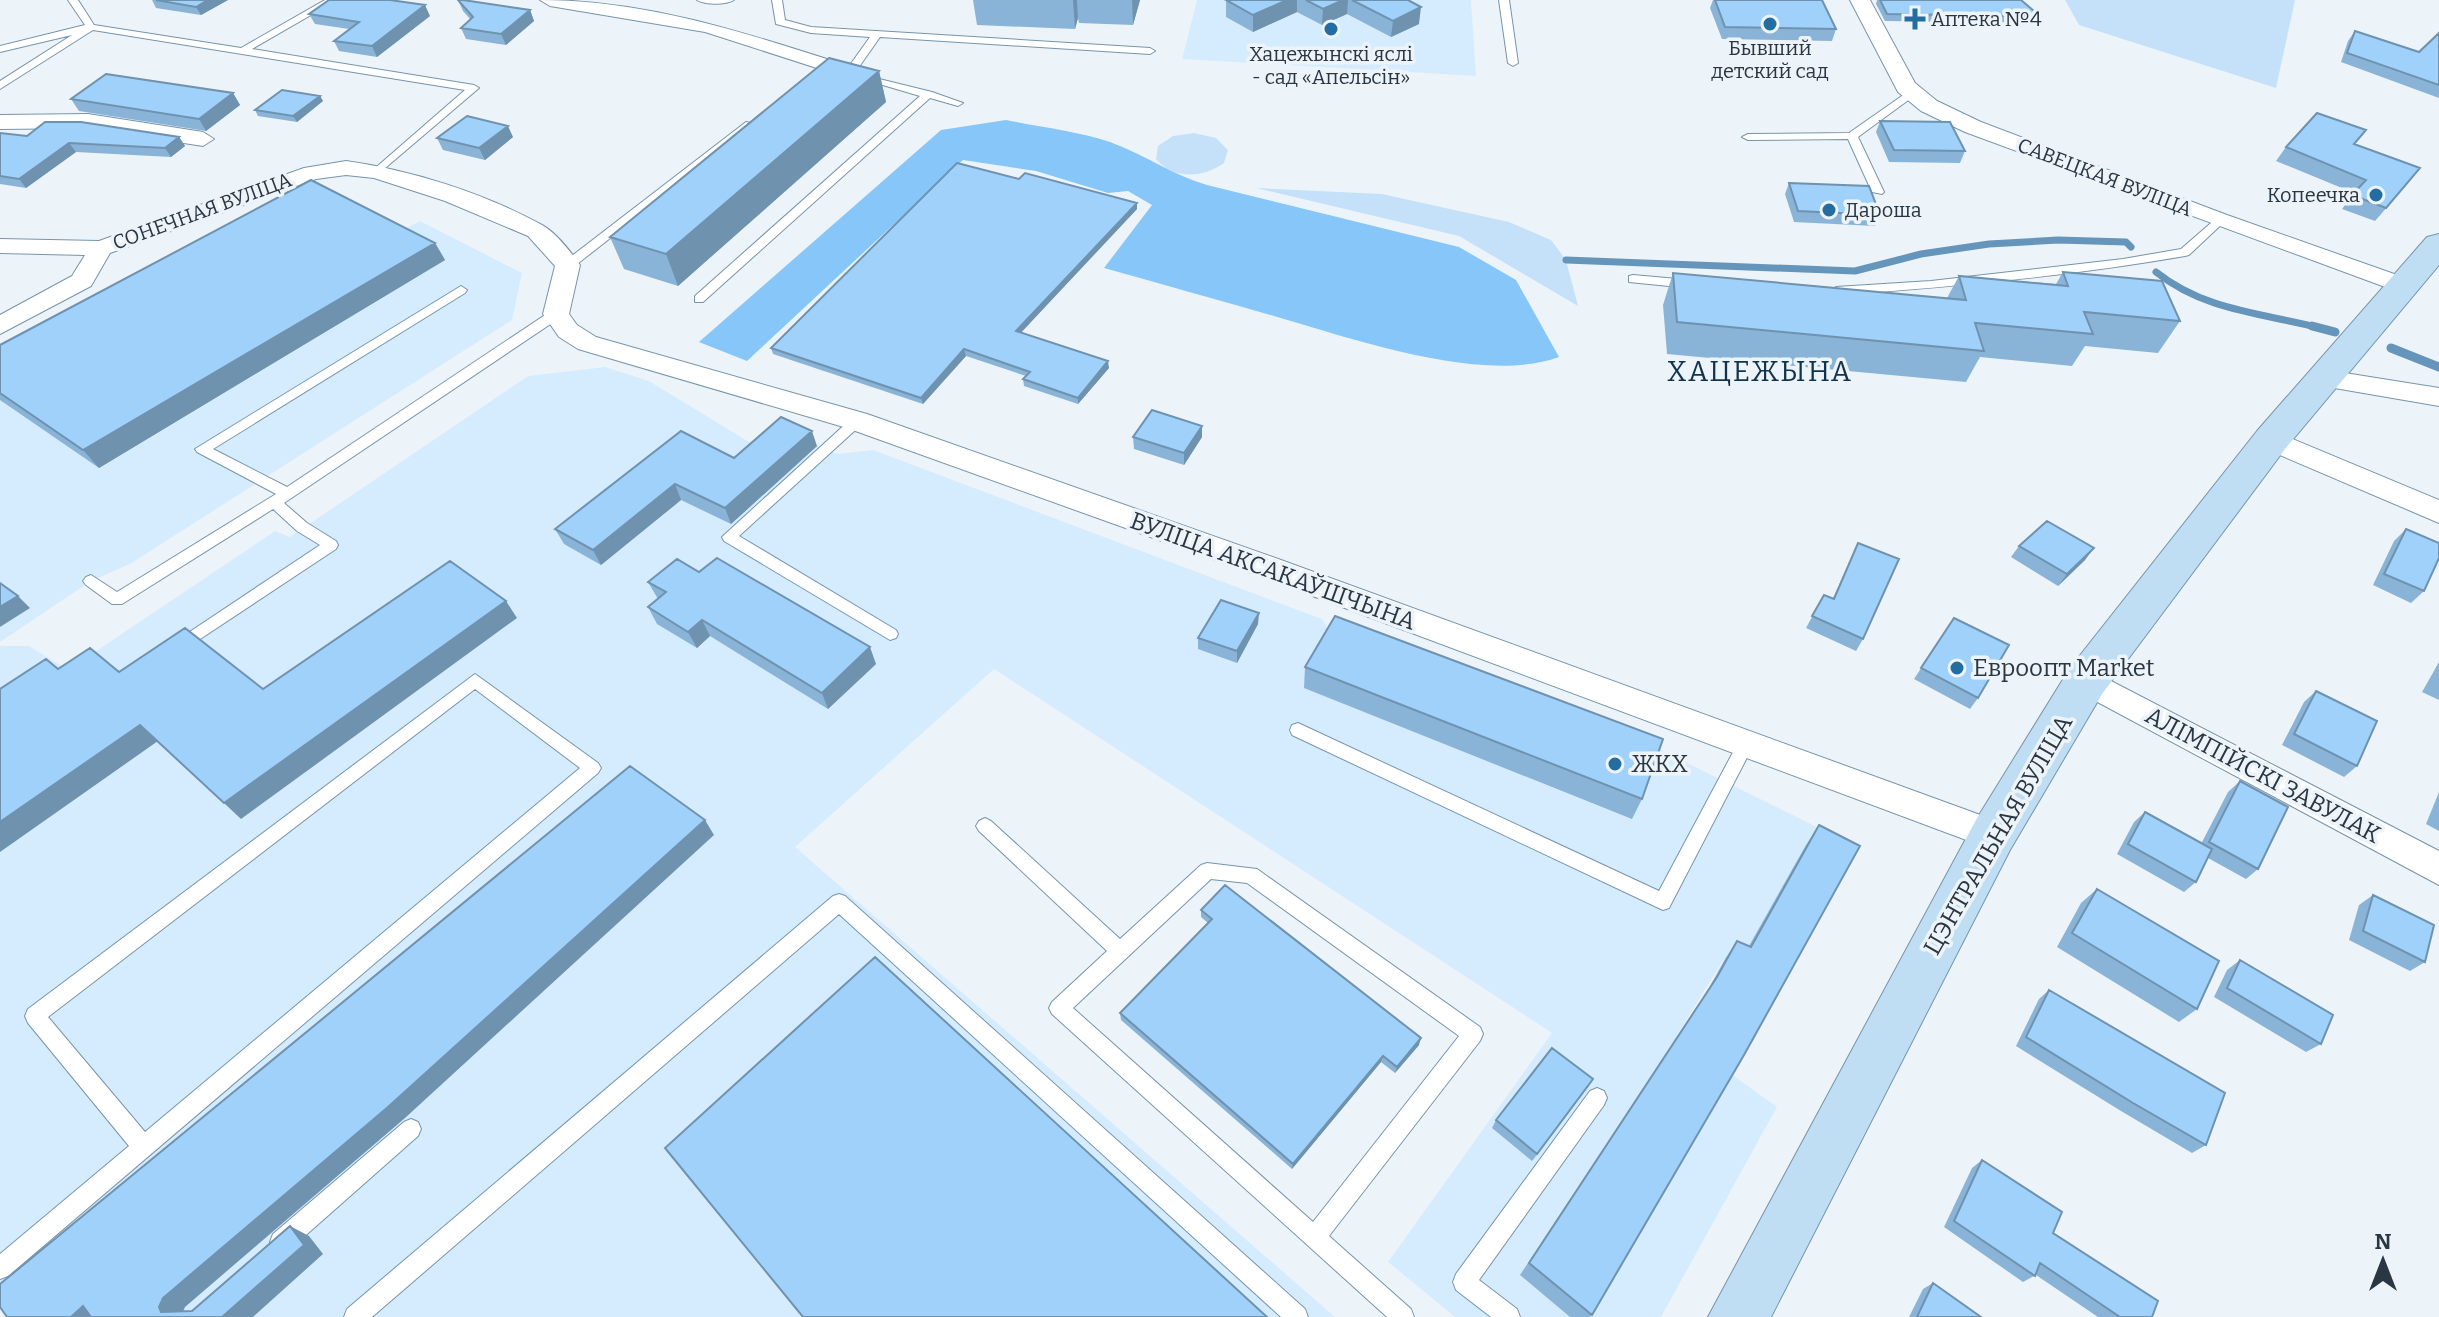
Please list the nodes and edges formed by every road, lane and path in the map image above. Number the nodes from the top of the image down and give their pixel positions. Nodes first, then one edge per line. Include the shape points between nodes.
1 (73, 0) edge
2 (332, 0) edge
3 (550, 0) edge
4 (702, 0) edge
5 (729, 0) edge
6 (764, 0) edge
7 (1504, 0) edge
8 (1860, 0) edge
9 (777, 1) edge
10 (91, 27) junction
11 (877, 34) junction
12 (0, 49) edge
13 (245, 49) junction
14 (1150, 51) dead end
15 (1513, 63) dead end
16 (819, 70) joint
17 (850, 72) junction
18 (0, 86) edge
19 (1913, 93) junction
20 (928, 94) junction
21 (958, 103) dead end
22 (764, 113) edge
23 (0, 122) edge
24 (1852, 136) junction
25 (1748, 137) dead end
26 (203, 139) dead end
27 (377, 172) junction
28 (1878, 192) dead end
29 (2219, 220) junction
30 (2439, 244) edge
31 (0, 246) edge
32 (101, 248) junction
33 (568, 265) junction
34 (1633, 279) dead end
35 (1710, 286) edge
36 (2405, 286) junction
37 (461, 290) dead end
38 (1817, 292) edge
39 (699, 299) dead end
40 (556, 314) junction
41 (0, 326) edge
42 (2326, 379) junction
43 (2439, 397) edge
44 (857, 421) junction
45 (2271, 440) junction
46 (279, 497) junction
47 (2439, 512) edge
48 (91, 581) dead end
49 (890, 634) dead end
50 (165, 656) edge
51 (2086, 681) junction
52 (1298, 730) dead end
53 (1745, 746) junction
54 (985, 826) dead end
55 (1993, 835) junction
56 (2439, 869) edge
57 (1120, 951) junction
58 (1597, 1098) dead end
59 (411, 1129) dead end
60 (143, 1146) junction
61 (1315, 1237) junction
62 (267, 1254) edge
63 (0, 1268) edge
64 (355, 1317) edge
65 (1297, 1317) edge
66 (1403, 1317) edge
67 (1509, 1317) edge
68 (1738, 1317) edge

1 - 10 lane
2 - 13 lane
3 - 16 street via 709,27
4 - 5 lane
6 - 9 lane
7 - 15 lane
8 - 19 street, САВЕЦКАЯ ВУЛІЦА
9 - 11 lane via 780,22 811,30
10 - 12 lane
10 - 13 lane
10 - 18 lane
11 - 14 lane
11 - 17 lane
13 - 27 lane via 474,88
16 - 17 lane
17 - 20 lane
19 - 24 lane
19 - 29 street, САВЕЦКАЯ ВУЛІЦА via 1973,127
20 - 21 lane
20 - 39 lane
22 - 33 lane
23 - 26 street via 88,121
24 - 25 lane
24 - 28 lane
27 - 32 street, СОНЕЧНАЯ ВУЛІЦА via 346,168 312,173
27 - 33 street, СОНЕЧНАЯ ВУЛІЦА via 536,231
29 - 36 street, САВЕЦКАЯ ВУЛІЦА
29 - 38 lane via 2185,252 1931,285
30 - 36 street, ЦЭНТРАЛЬНАЯ ВУЛІЦА
31 - 32 street, СОНЕЧНАЯ ВУЛІЦА
32 - 41 street via 82,281
33 - 40 street
34 - 35 lane
36 - 42 street, ЦЭНТРАЛЬНАЯ ВУЛІЦА
37 - 46 lane via 202,449
40 - 44 street, ВУЛІЦА АКСАКАЎШЧЫНА via 568,331 587,343
40 - 46 lane
42 - 43 street
42 - 45 street, ЦЭНТРАЛЬНАЯ ВУЛІЦА
44 - 49 lane via 729,537
44 - 53 street, ВУЛІЦА АКСАКАЎШЧЫНА
45 - 47 street
45 - 51 street, ЦЭНТРАЛЬНАЯ ВУЛІЦА
46 - 48 lane via 117,600
46 - 50 lane via 302,527 331,545
51 - 55 street, ЦЭНТРАЛЬНАЯ ВУЛІЦА
51 - 56 street, АЛІМПІЙСКІ ЗАВУЛАК
52 - 53 lane via 1663,902
53 - 55 street, ВУЛІЦА АКСАКАЎШЧЫНА
54 - 57 lane
55 - 68 street, ЦЭНТРАЛЬНАЯ ВУЛІЦА
57 - 61 lane via 1059,1008
57 - 61 lane via 1207,871 1251,875 1473,1034
58 - 67 lane via 1464,1282
59 - 62 lane
60 - 60 lane via 35,1016 475,680 592,768
60 - 63 lane
61 - 66 lane
64 - 65 lane via 839,902

